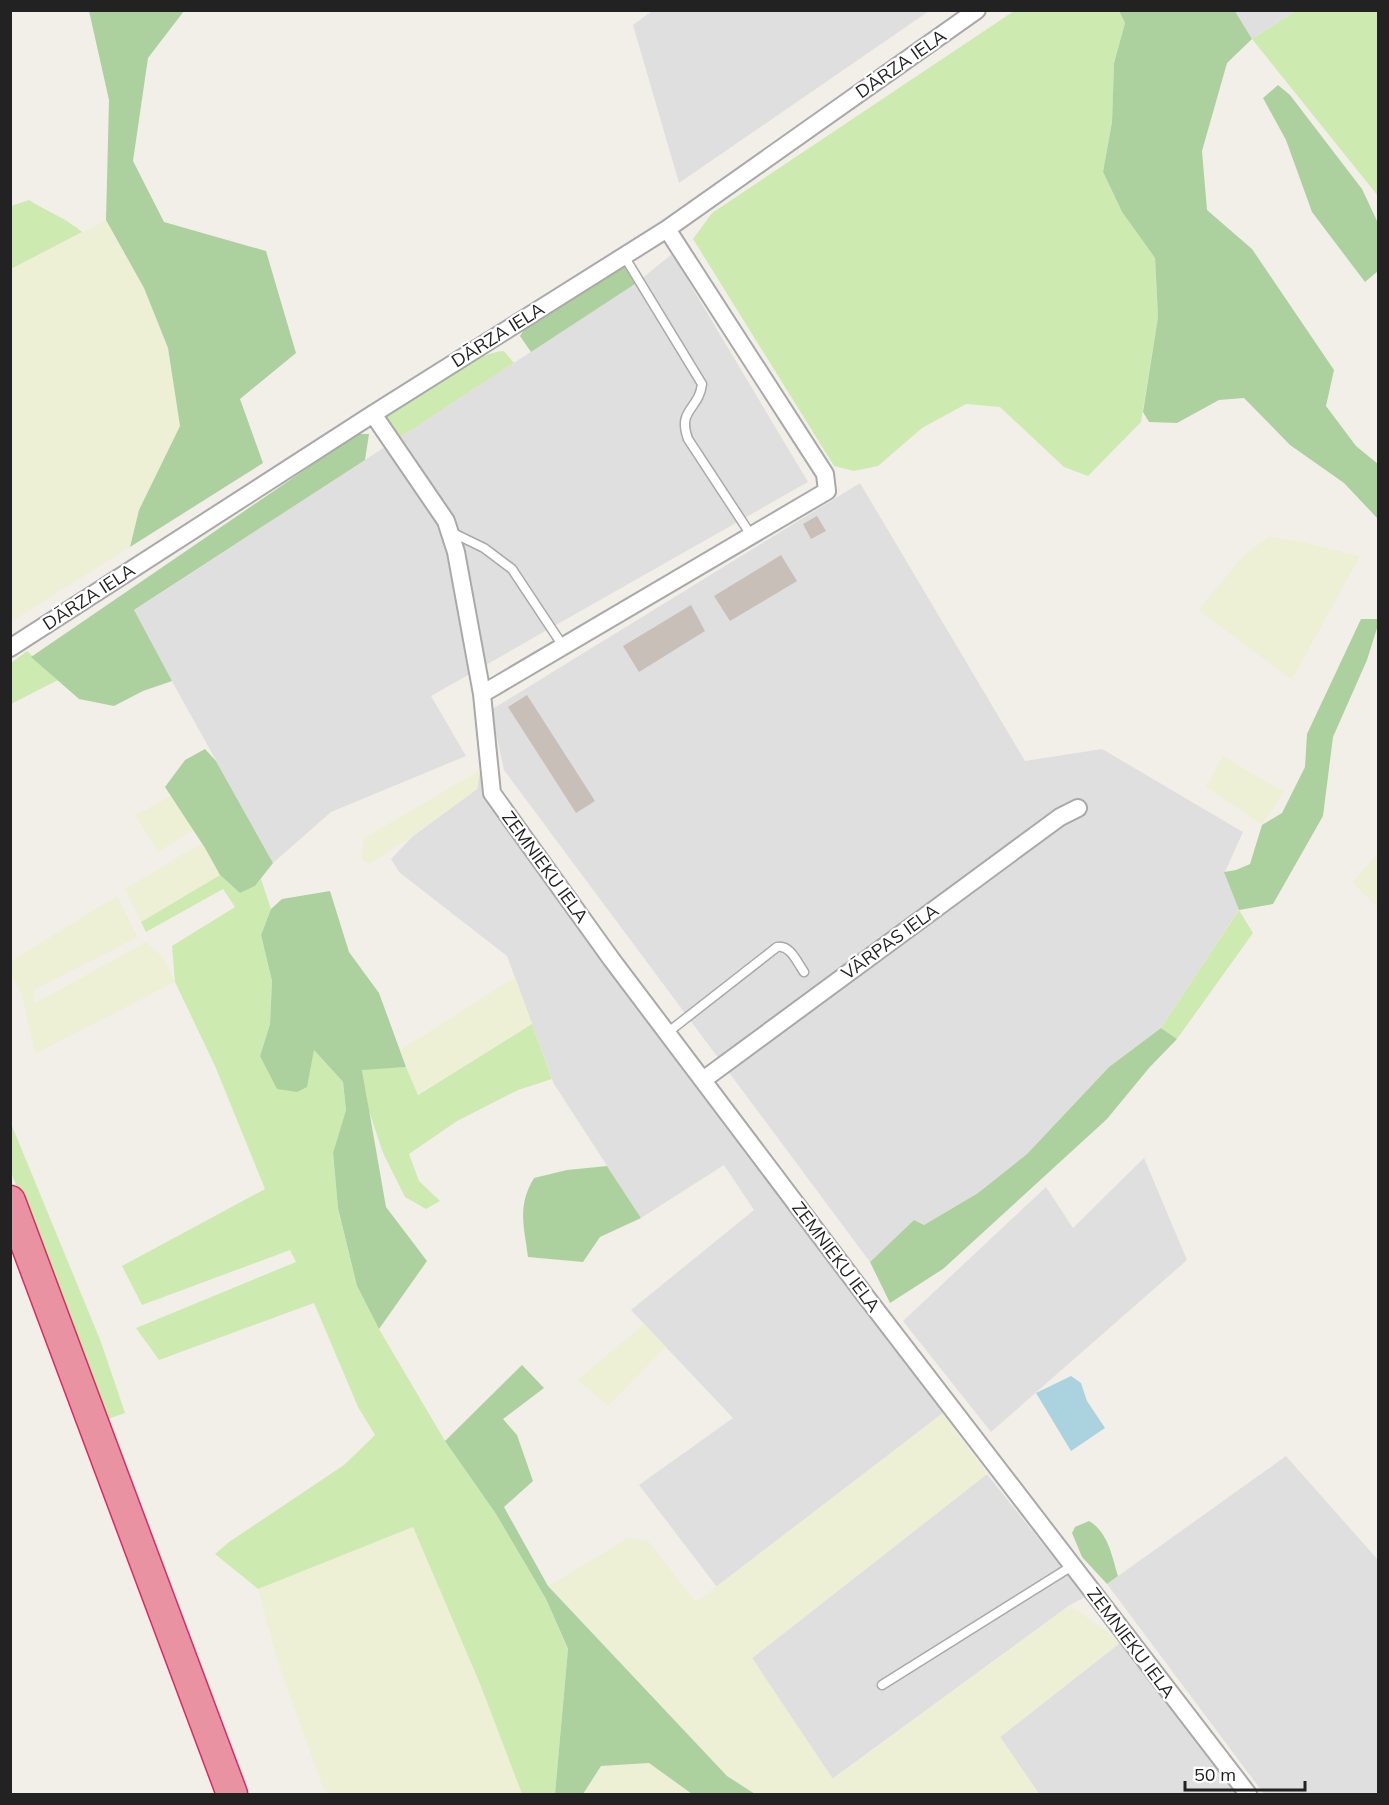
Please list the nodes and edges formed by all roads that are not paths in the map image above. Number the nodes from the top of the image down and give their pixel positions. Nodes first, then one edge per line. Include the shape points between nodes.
1 (977, 10) edge
2 (667, 229) junction
3 (624, 256) junction
4 (373, 414) junction
5 (451, 532) junction
6 (751, 536) junction
7 (562, 646) junction
8 (10, 648) edge
9 (482, 694) junction
10 (1078, 808) dead end
11 (804, 972) dead end
12 (667, 1033) junction
13 (703, 1080) junction
14 (10, 1202) edge
15 (1072, 1566) junction
16 (882, 1685) dead end
17 (232, 1794) edge
18 (1248, 1794) edge

1 - 2 street, DĀRZA IELA
2 - 3 street, DĀRZA IELA
2 - 6 street via 825,474 827,491
3 - 4 street, DĀRZA IELA
3 - 6 lane via 702,384 700,395 685,416 684,428
4 - 5 street, ZEMNIEKU IELA
4 - 8 street, DĀRZA IELA
5 - 7 lane via 495,555 512,569
5 - 9 street, ZEMNIEKU IELA
6 - 7 street
7 - 9 street
9 - 12 street, ZEMNIEKU IELA via 492,793
10 - 13 street, VĀRPAS IELA via 1060,817
11 - 12 lane via 786,947 777,947
12 - 13 street, ZEMNIEKU IELA
13 - 15 street, ZEMNIEKU IELA
14 - 17 highway
15 - 16 lane
15 - 18 street, ZEMNIEKU IELA

